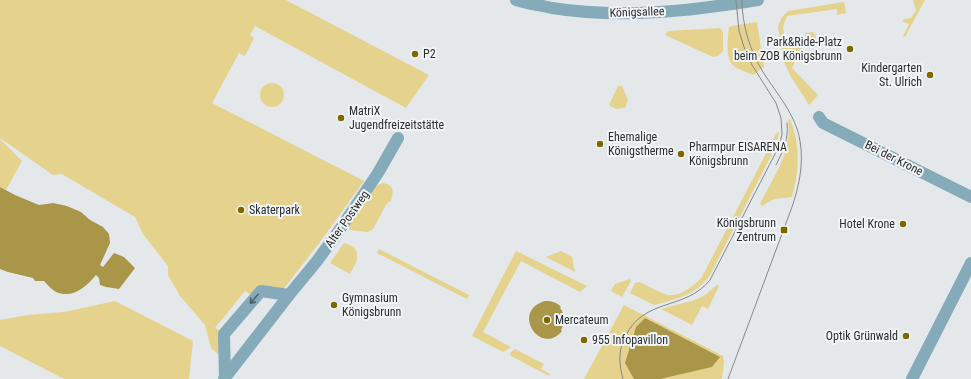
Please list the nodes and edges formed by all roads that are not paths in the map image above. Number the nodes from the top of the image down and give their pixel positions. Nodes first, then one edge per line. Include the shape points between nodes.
1 (516, 0) edge
2 (758, 0) edge
3 (820, 117) dead end
4 (398, 138) dead end
5 (971, 197) edge
6 (971, 263) edge
7 (289, 295) junction
8 (224, 378) edge
9 (912, 379) edge

1 - 2 street, Königsallee via 575,11 609,14 700,9
3 - 5 street, Bei der Krone via 823,123 831,128
4 - 7 street, Alter Postweg via 338,232
6 - 9 street
7 - 8 street, Alter Postweg
7 -> 8 street, Alter Postweg via 261,291 224,334

